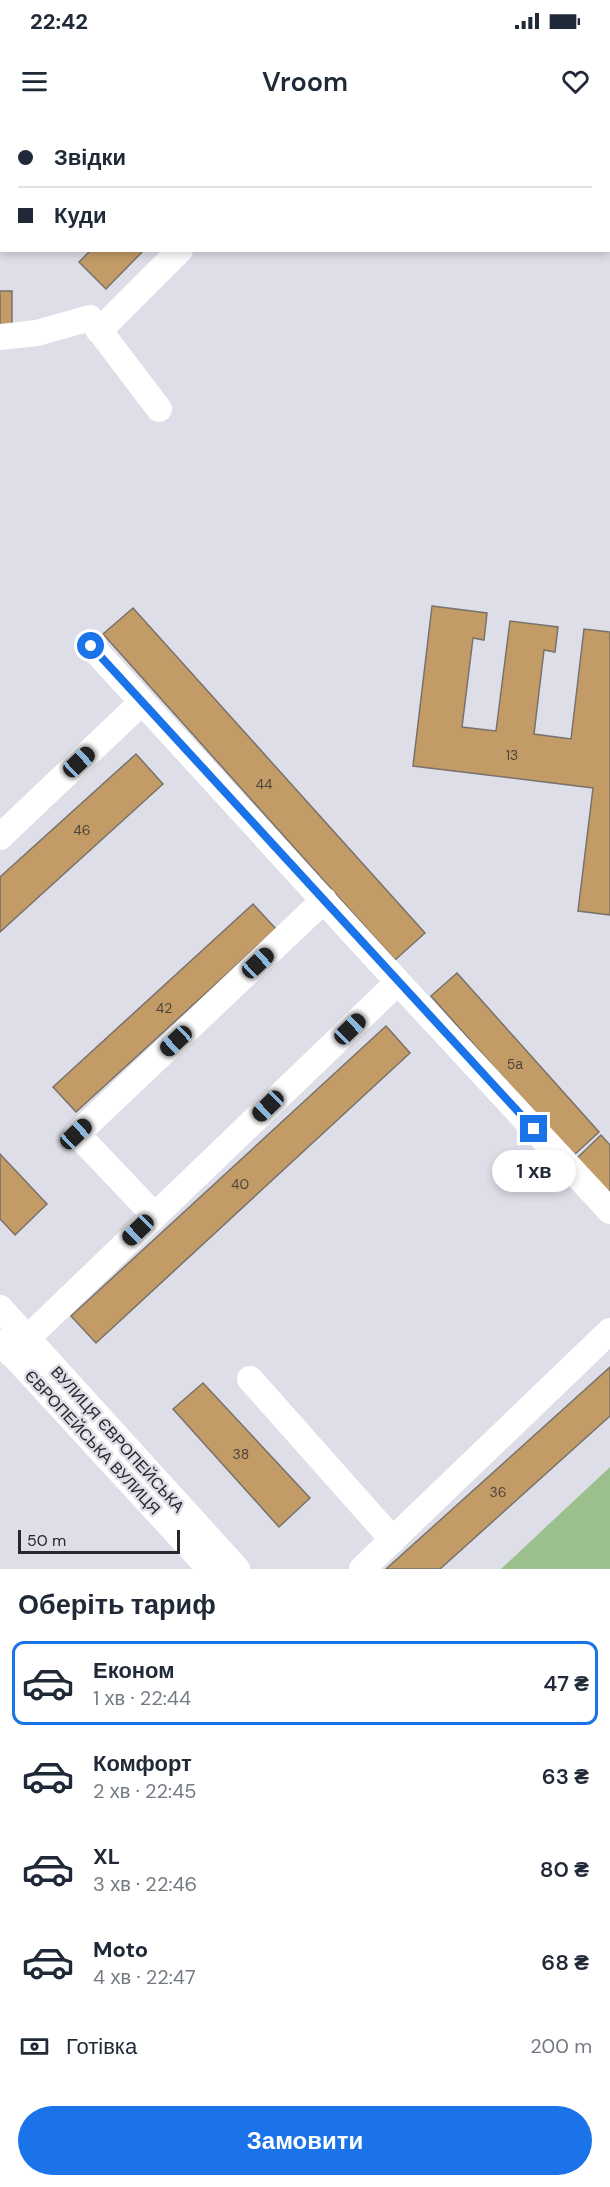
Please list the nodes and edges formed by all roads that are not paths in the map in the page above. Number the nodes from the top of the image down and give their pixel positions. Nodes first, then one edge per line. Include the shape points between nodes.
1 (178, 252) edge
2 (99, 331) junction
3 (0, 337) edge
4 (159, 409) dead end
5 (91, 646) dead end
6 (142, 702) junction
7 (0, 837) edge
8 (324, 900) junction
9 (398, 982) junction
10 (610, 1211) edge
11 (154, 1215) junction
12 (0, 1308) edge
13 (610, 1331) edge
14 (6, 1347) edge
15 (250, 1379) dead end
16 (393, 1540) junction
17 (210, 1569) edge
18 (237, 1569) edge
19 (363, 1569) edge

1 - 2 street
2 - 3 street via 90,318 37,333
2 - 4 street
5 - 6 street
6 - 7 street
6 - 8 street
8 - 9 street
8 - 11 street via 76,1134
9 - 10 street
9 - 11 street
11 - 14 street
12 - 18 street, ВУЛИЦЯ ЄВРОПЕЙСЬКА
13 - 16 street
14 - 17 street, ЄВРОПЕЙСЬКА ВУЛИЦЯ
15 - 16 street
16 - 19 street

